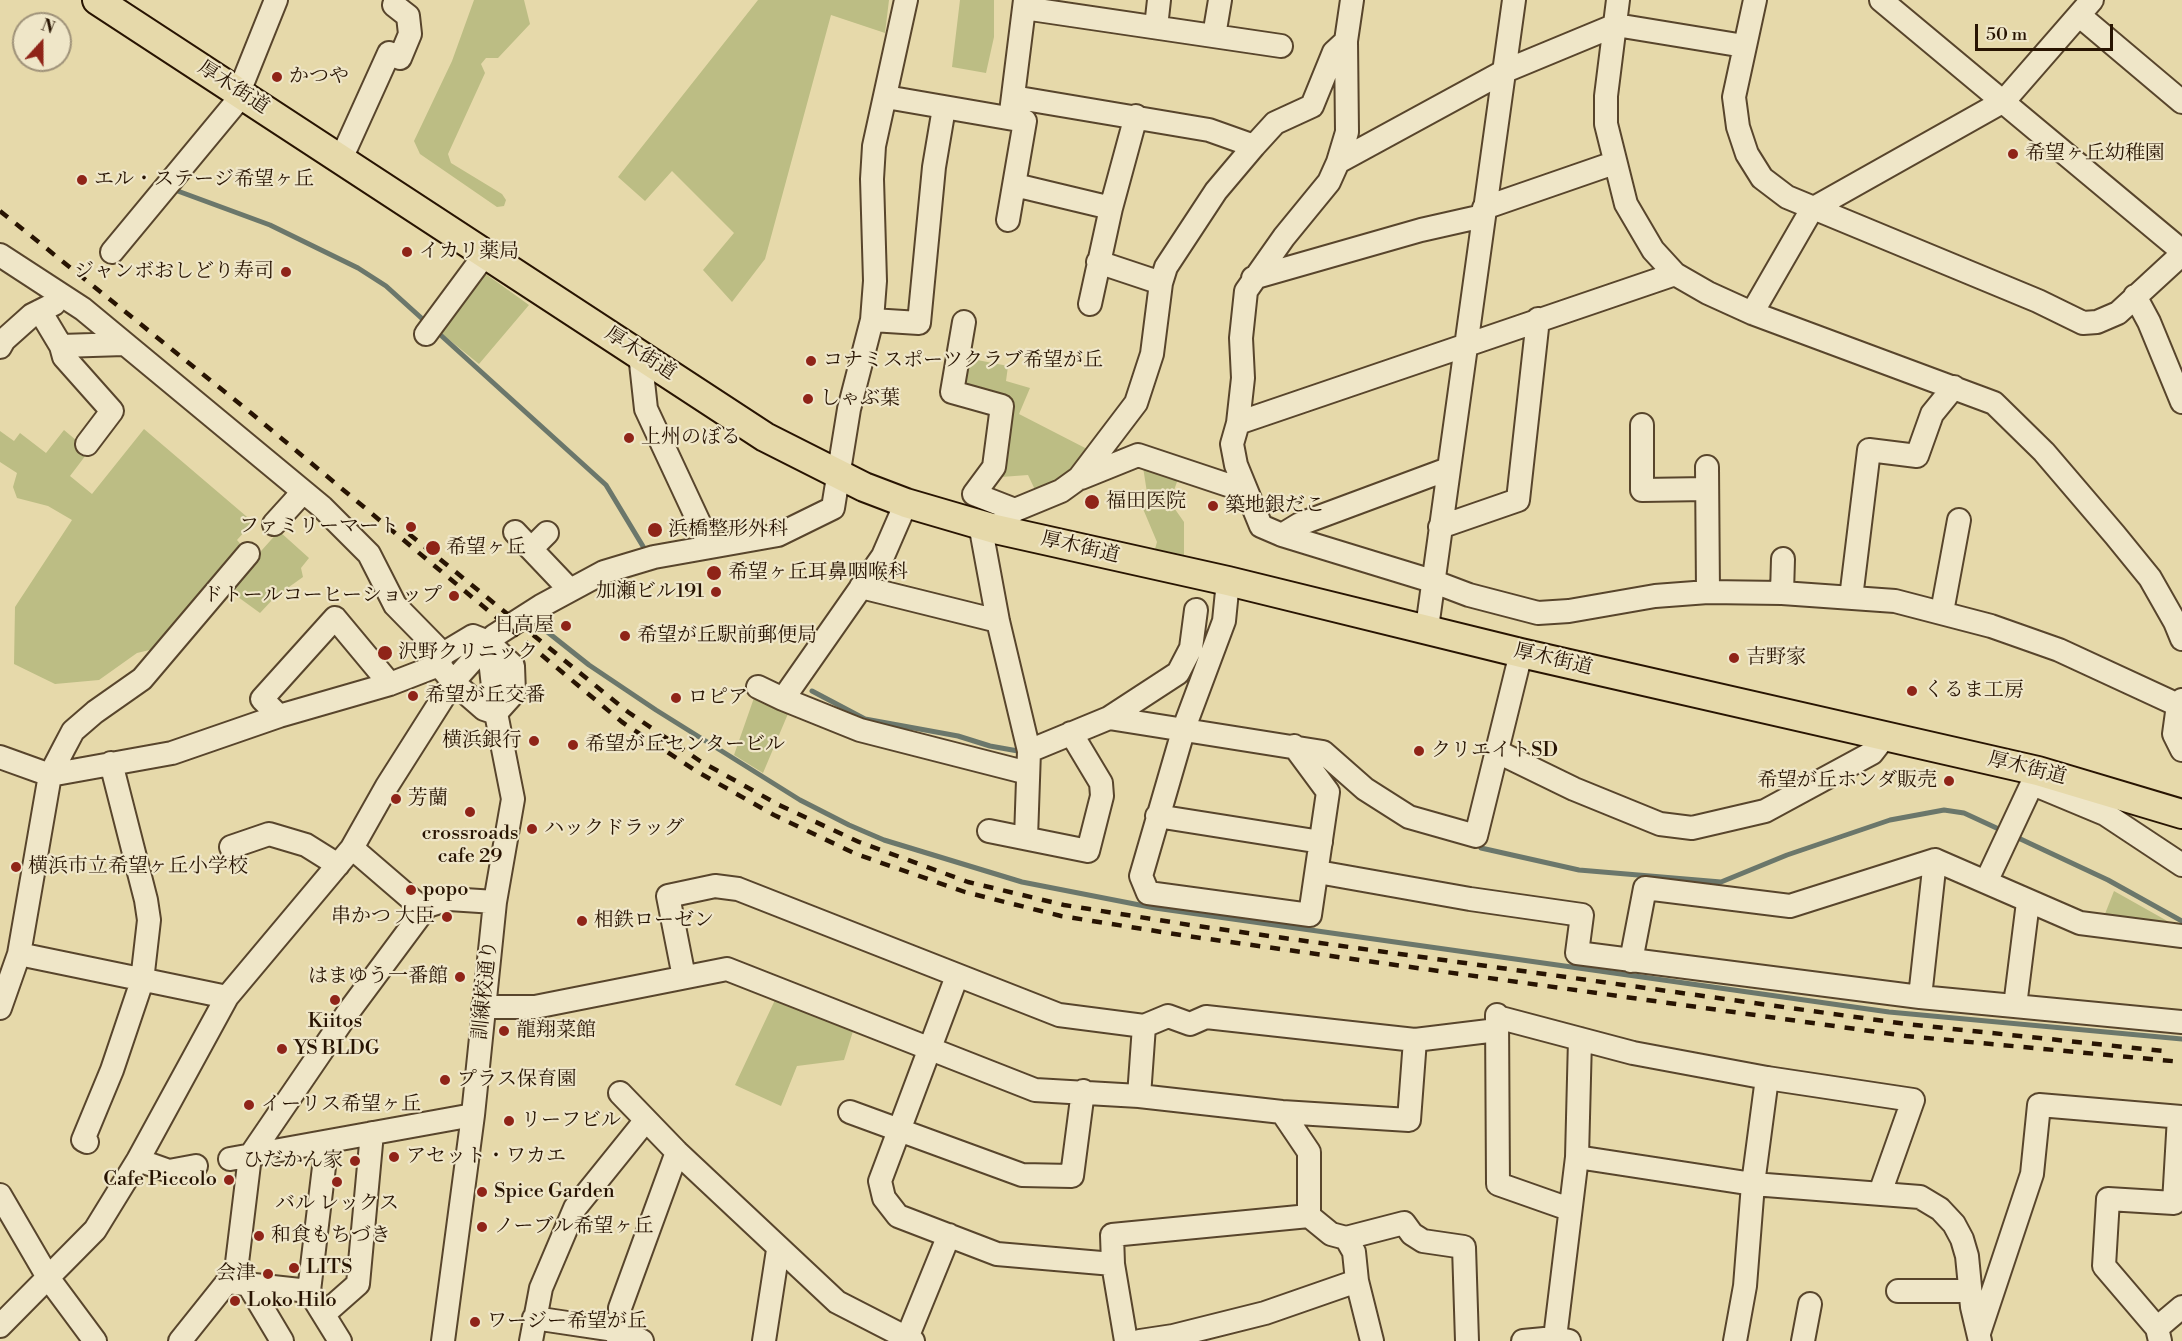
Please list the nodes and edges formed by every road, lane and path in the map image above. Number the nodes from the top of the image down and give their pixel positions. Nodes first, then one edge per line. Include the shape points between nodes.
1 (97, 0) edge
2 (276, 0) edge
3 (906, 0) edge
4 (1160, 0) edge
5 (1220, 0) edge
6 (1352, 0) edge
7 (1514, 0) edge
8 (1618, 0) edge
9 (1755, 0) edge
10 (1881, 0) edge
11 (1025, 4) edge
12 (394, 5) dead end
13 (2086, 8) edge
14 (1097, 9) edge
15 (1616, 25) junction
16 (1156, 27) junction
17 (1214, 36) junction
18 (1346, 42) junction
19 (1281, 46) dead end
20 (1744, 46) junction
21 (1504, 71) junction
22 (241, 93) junction
23 (886, 97) junction
24 (2004, 101) junction
25 (2182, 102) edge
26 (1012, 107) junction
27 (944, 108) junction
28 (1136, 116) junction
29 (1254, 146) junction
30 (341, 159) junction
31 (1338, 162) junction
32 (1614, 163) junction
33 (1015, 186) junction
34 (1111, 208) junction
35 (1812, 209) junction
36 (1484, 212) junction
37 (1008, 220) dead end
38 (112, 252) dead end
39 (2182, 252) edge
40 (486, 253) junction
41 (0, 255) edge
42 (1098, 262) junction
43 (1675, 273) junction
44 (1253, 278) junction
45 (1161, 283) junction
46 (2134, 296) junction
47 (65, 298) junction
48 (1090, 304) dead end
49 (40, 311) junction
50 (1752, 313) junction
51 (1538, 319) junction
52 (872, 320) junction
53 (964, 322) dead end
54 (426, 334) dead end
55 (124, 344) junction
56 (61, 346) junction
57 (1464, 346) junction
58 (0, 347) edge
59 (640, 354) junction
60 (1954, 387) junction
61 (2182, 402) edge
62 (1238, 423) junction
63 (1642, 425) dead end
64 (87, 444) dead end
65 (1448, 469) junction
66 (836, 474) junction
67 (1079, 478) junction
68 (1246, 491) junction
69 (303, 492) junction
70 (906, 503) junction
71 (1959, 520) dead end
72 (996, 521) junction
73 (274, 524) dead end
74 (1440, 527) junction
75 (515, 532) dead end
76 (548, 533) dead end
77 (1282, 535) junction
78 (710, 546) junction
79 (531, 549) junction
80 (248, 554) dead end
81 (1783, 560) dead end
82 (1228, 581) junction
83 (1432, 581) junction
84 (861, 587) junction
85 (570, 590) junction
86 (1708, 592) junction
87 (1782, 593) junction
88 (1851, 598) junction
89 (1196, 610) dead end
90 (1942, 612) junction
91 (998, 621) junction
92 (1427, 628) junction
93 (2182, 639) edge
94 (488, 642) junction
95 (1521, 653) junction
96 (445, 667) junction
97 (390, 684) junction
98 (758, 687) dead end
99 (783, 699) junction
100 (2180, 703) edge
101 (496, 712) junction
102 (279, 716) junction
103 (1108, 718) junction
104 (1184, 728) junction
105 (1071, 733) junction
106 (1886, 735) junction
107 (1294, 746) junction
108 (2182, 750) edge
109 (1498, 752) junction
110 (0, 757) edge
111 (1029, 762) junction
112 (111, 763) junction
113 (50, 775) junction
114 (2036, 777) junction
115 (2182, 814) edge
116 (1157, 816) junction
117 (989, 831) dead end
118 (1026, 838) junction
119 (1321, 842) junction
120 (231, 847) dead end
121 (345, 857) junction
122 (1935, 860) junction
123 (2182, 865) edge
124 (1318, 872) junction
125 (1986, 882) junction
126 (495, 902) junction
127 (2028, 902) junction
128 (424, 910) junction
129 (2182, 936) edge
130 (19, 954) junction
131 (1631, 961) junction
132 (957, 976) junction
133 (684, 977) junction
134 (142, 981) junction
135 (227, 997) junction
136 (1920, 997) junction
137 (2015, 1006) junction
138 (483, 1007) junction
139 (0, 1008) edge
140 (1498, 1017) junction
141 (2182, 1022) edge
142 (1144, 1026) junction
143 (1580, 1039) junction
144 (1414, 1040) junction
145 (928, 1050) junction
146 (1767, 1078) junction
147 (1083, 1091) junction
148 (620, 1093) dead end
149 (1138, 1095) junction
150 (850, 1112) dead end
151 (1282, 1112) junction
152 (473, 1114) junction
153 (2180, 1117) edge
154 (646, 1119) junction
155 (898, 1129) junction
156 (372, 1133) junction
157 (87, 1142) dead end
158 (327, 1142) junction
159 (677, 1152) junction
160 (1577, 1157) junction
161 (240, 1158) junction
162 (138, 1160) junction
163 (196, 1166) dead end
164 (1753, 1184) junction
165 (1880, 1193) junction
166 (0, 1196) edge
167 (1569, 1209) junction
168 (1309, 1216) junction
169 (949, 1236) junction
170 (1346, 1238) junction
171 (778, 1250) junction
172 (1113, 1264) junction
173 (49, 1279) junction
174 (1357, 1281) junction
175 (237, 1283) junction
176 (309, 1291) junction
177 (1898, 1291) dead end
178 (1970, 1291) junction
179 (1810, 1304) dead end
180 (2182, 1307) edge
181 (324, 1314) junction
182 (534, 1318) junction
183 (0, 1326) edge
184 (2159, 1334) edge
185 (619, 1336) edge
186 (1980, 1337) edge
187 (439, 1340) edge
188 (910, 1340) edge
189 (1562, 1340) edge
190 (94, 1341) edge
191 (180, 1341) edge
192 (282, 1341) edge
193 (340, 1341) edge
194 (531, 1341) edge
195 (642, 1341) edge
196 (764, 1341) edge
197 (1126, 1341) edge
198 (1140, 1341) edge
199 (1372, 1341) edge
200 (1467, 1341) edge
201 (1523, 1341) edge
202 (1735, 1341) edge
203 (1803, 1341) edge

1 - 22 main road, 厚木街道
2 - 22 street
3 - 23 street
4 - 16 street
5 - 17 street
6 - 18 street
7 - 21 street
8 - 15 street
9 - 20 street
10 - 24 street
11 - 14 street
11 - 26 street
12 - 30 street via 408,16 410,34 400,58 389,53
13 - 24 street
13 - 25 street
14 - 16 street
15 - 20 street
15 - 21 street
15 - 32 street via 1606,96 1606,124
16 - 17 street
17 - 19 street
18 - 29 street via 1334,52 1312,106 1275,123
18 - 31 street via 1347,132
20 - 35 street via 1734,97 1747,154 1762,178
21 - 31 street
21 - 36 street
22 - 30 main road, 厚木街道
22 - 38 street
23 - 27 street
23 - 52 street via 874,146 876,238
24 - 35 street
24 - 39 street
26 - 27 street
26 - 28 street
26 - 33 street via 1025,121
27 - 52 street via 934,167 919,323
28 - 29 street via 1209,130
28 - 34 street
29 - 45 street via 1200,213 1166,267
30 - 40 main road, 厚木街道
31 - 44 street via 1329,182
32 - 36 street
32 - 43 street via 1636,226
33 - 34 street
33 - 37 street
34 - 42 street
35 - 46 street via 2083,323 2118,313
35 - 50 street
36 - 44 street
36 - 57 street
39 - 46 street
40 - 54 street
40 - 59 main road, 厚木街道
41 - 47 street
42 - 45 street
42 - 48 street
43 - 50 street
43 - 51 street
44 - 62 street via 1246,291 1241,338 1243,378
45 - 67 street via 1152,354 1136,403
46 - 61 street via 2150,322
47 - 49 street
47 - 55 street
49 - 56 street
49 - 58 street
50 - 60 street
51 - 57 street
51 - 74 street via 1518,500
52 - 66 street
53 - 72 street via 952,392 1002,406 994,467 974,494
55 - 56 street
55 - 69 street
56 - 64 street via 63,357 112,411
57 - 62 street
57 - 65 street
59 - 66 main road, 厚木街道 via 765,437
59 - 78 street via 646,409
60 - 88 street via 1932,414 1917,456 1869,450
60 - 93 street via 1994,403 2044,453 2150,578
62 - 68 street via 1232,444
63 - 86 street via 1642,490 1707,478
65 - 74 street
65 - 77 street via 1300,524
66 - 70 main road, 厚木街道
66 - 78 street via 832,507 778,535
67 - 68 street via 1138,455
67 - 72 street
68 - 77 street via 1261,526
69 - 73 street
69 - 96 street via 369,554 394,605
70 - 72 main road, 厚木街道
70 - 84 street via 883,556
71 - 90 street
72 - 82 main road, 厚木街道
72 - 91 street
74 - 83 street
75 - 79 street
76 - 79 street
77 - 83 street
78 - 85 street via 609,570
79 - 85 street
80 - 113 street via 142,679 73,731
81 - 87 street
82 - 92 main road, 厚木街道
82 - 104 street via 1224,621
83 - 86 street via 1538,613
83 - 92 street
84 - 91 street
84 - 99 street
85 - 94 street
86 - 87 street
87 - 88 street
88 - 90 street via 1895,601
89 - 103 street via 1191,648 1178,673
90 - 100 street via 2059,650
91 - 111 street
92 - 95 main road, 厚木街道
94 - 96 street
94 - 101 street, 訓練校通り
95 - 106 main road, 厚木街道
95 - 109 street
96 - 97 street
96 - 101 street via 484,709
96 - 121 street via 387,786
97 - 102 street
97 - 102 street via 335,618 262,699
98 - 99 street
99 - 111 street via 860,730
100 - 108 street via 2174,734
101 - 126 street, 訓練校通り via 513,799
102 - 112 street via 172,753
103 - 104 street
103 - 105 street
104 - 107 street
104 - 116 street
105 - 111 street
105 - 118 street via 1101,783 1102,796 1088,851
106 - 109 street via 1872,753 1766,811 1692,828 1659,824
106 - 114 main road, 厚木街道
107 - 109 street via 1323,752 1365,789 1409,817 1476,836
107 - 119 street via 1328,792
110 - 113 street
111 - 118 street
112 - 113 street
112 - 134 street via 149,920
113 - 130 street
114 - 115 main road, 厚木街道
114 - 123 street via 2105,814
114 - 125 street
116 - 119 street
116 - 124 street via 1141,876 1148,893 1310,915
117 - 118 street
119 - 124 street
120 - 121 street via 269,834
121 - 128 street
121 - 135 street
122 - 125 street
122 - 131 street via 1790,906 1645,888
122 - 136 street
124 - 131 street via 1582,915 1577,953
125 - 127 street
126 - 128 street via 449,899
126 - 138 street, 訓練校通り
127 - 129 street via 2080,923
127 - 137 street
128 - 161 street
130 - 134 street
130 - 139 street
131 - 136 street
132 - 133 street via 738,889 715,886 668,896
132 - 142 street via 1059,1015
132 - 145 street
133 - 138 street via 535,1007
133 - 145 street via 727,969
134 - 135 street
134 - 157 street via 84,1140
135 - 162 street
136 - 137 street
137 - 141 street
138 - 152 street, 訓練校通り
140 - 143 street
140 - 144 street
140 - 167 street via 1498,1184
142 - 144 street via 1168,1016 1190,1024 1206,1017
142 - 149 street
143 - 146 street
143 - 160 street
144 - 151 street via 1409,1120
145 - 147 street via 1035,1090
145 - 155 street
146 - 164 street
146 - 165 street via 1913,1100
147 - 149 street
147 - 155 street via 1072,1176 1022,1175
148 - 154 street
149 - 151 street
150 - 155 street
151 - 168 street via 1309,1152
152 - 156 street
152 - 187 street, 訓練校通り
153 - 184 street via 2174,1203 2108,1199 2104,1266
153 - 186 street via 2039,1105 2032,1174
154 - 159 street
154 - 182 street via 575,1208 541,1288
155 - 169 street via 880,1181 884,1198 898,1216
156 - 158 street
156 - 181 street via 358,1284
158 - 161 street
158 - 176 street
159 - 171 street
159 - 185 street via 620,1308
160 - 164 street
160 - 167 street
161 - 175 street
162 - 163 street via 169,1171
162 - 173 street via 95,1230
164 - 165 street
164 - 202 street via 1745,1286
165 - 178 street via 1920,1197 1940,1209 1954,1224 1967,1256
166 - 173 street
167 - 189 street
168 - 170 street via 1331,1234
168 - 172 street via 1112,1234
169 - 172 street via 997,1254
169 - 188 street
170 - 174 street via 1354,1252
170 - 200 street via 1404,1223 1423,1241 1464,1247
171 - 188 street via 837,1302
171 - 196 street
172 - 197 street
173 - 183 street
173 - 190 street
174 - 198 street via 1265,1313
174 - 199 street
175 - 176 street
175 - 191 street
175 - 192 street
176 - 181 street
177 - 178 street
178 - 186 street
179 - 203 street
180 - 184 street
181 - 193 street
182 - 185 street
182 - 194 street
185 - 195 street
189 - 201 street

